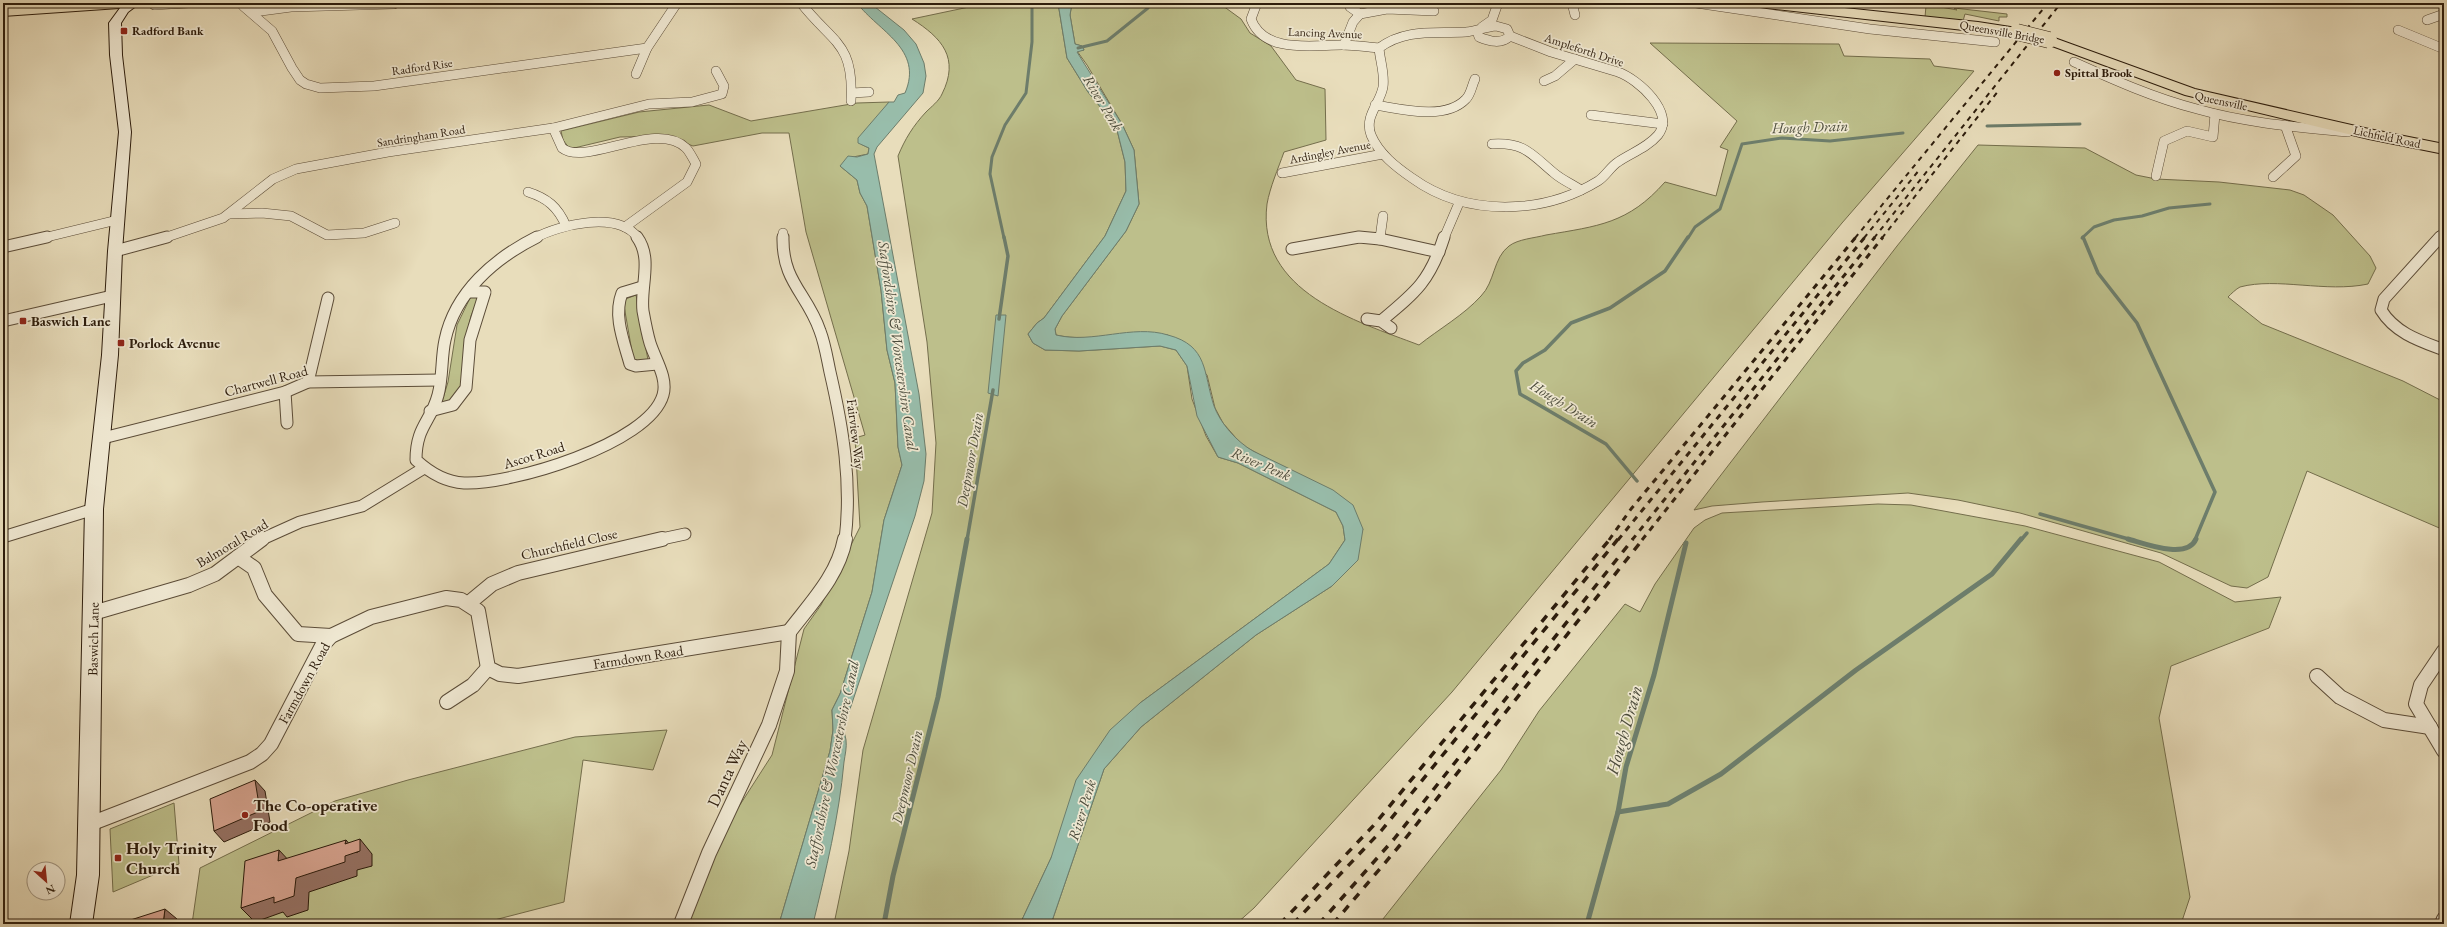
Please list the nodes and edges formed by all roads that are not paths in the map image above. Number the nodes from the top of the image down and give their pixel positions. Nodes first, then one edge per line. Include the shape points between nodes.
1 (134, 3) edge
2 (188, 3) edge
3 (243, 3) edge
4 (677, 3) edge
5 (801, 3) edge
6 (1257, 3) edge
7 (1349, 3) edge
8 (1498, 3) edge
9 (1507, 3) edge
10 (1572, 3) edge
11 (1696, 3) edge
12 (1757, 3) edge
13 (163, 4) edge
14 (394, 4) dead end
15 (1434, 11) dead end
16 (3, 12) edge
17 (253, 12) junction
18 (1360, 14) junction
19 (2444, 14) edge
20 (1576, 15) dead end
21 (2427, 20) dead end
22 (2398, 30) dead end
23 (1479, 32) junction
24 (1507, 36) junction
25 (1995, 42) dead end
26 (1344, 45) junction
27 (647, 48) junction
28 (1379, 48) junction
29 (2444, 49) edge
30 (1575, 59) junction
31 (2074, 62) dead end
32 (716, 71) dead end
33 (636, 74) dead end
34 (1475, 79) dead end
35 (1544, 81) dead end
36 (869, 92) dead end
37 (1375, 105) junction
38 (2215, 114) junction
39 (1591, 115) dead end
40 (1663, 124) junction
41 (2285, 125) junction
42 (2331, 125) joint
43 (553, 128) junction
44 (2369, 134) junction
45 (1492, 144) dead end
46 (2444, 149) edge
47 (1382, 154) junction
48 (1282, 173) dead end
49 (2156, 176) dead end
50 (2273, 177) dead end
51 (1581, 190) junction
52 (528, 192) dead end
53 (1459, 203) junction
54 (229, 214) junction
55 (1383, 216) dead end
56 (117, 220) junction
57 (395, 223) dead end
58 (566, 226) junction
59 (624, 227) junction
60 (2444, 232) edge
61 (783, 233) dead end
62 (1380, 239) junction
63 (3, 247) edge
64 (1290, 250) dead end
65 (115, 251) junction
66 (1439, 252) junction
67 (642, 287) junction
68 (468, 292) junction
69 (112, 296) junction
70 (328, 298) dead end
71 (1367, 319) dead end
72 (3, 321) edge
73 (1381, 321) junction
74 (1391, 328) dead end
75 (2444, 350) edge
76 (657, 364) junction
77 (440, 380) junction
78 (308, 382) junction
79 (285, 392) junction
80 (430, 411) junction
81 (287, 423) dead end
82 (103, 438) junction
83 (424, 468) junction
84 (94, 509) junction
85 (685, 534) dead end
86 (3, 537) edge
87 (238, 557) junction
88 (469, 603) junction
89 (93, 613) junction
90 (789, 632) junction
91 (331, 636) junction
92 (2444, 651) edge
93 (488, 668) junction
94 (2317, 676) dead end
95 (447, 702) dead end
96 (2430, 727) junction
97 (2443, 749) edge
98 (90, 824) junction
99 (2444, 919) edge
100 (81, 924) edge
101 (681, 924) edge
102 (2442, 924) edge

1 - 16 highway
1 - 56 street, Baswich Lane via 124,10 115,23 125,132
2 - 13 street
3 - 17 street, Radford Rise via 243,6
4 - 27 street
5 - 36 street via 841,44 848,56 852,76 851,97
6 - 26 street, Lancing Avenue via 1252,19 1255,30 1264,37 1285,45
7 - 18 street
8 - 23 street via 1492,20
9 - 24 street via 1501,20
10 - 20 street
11 - 25 street via 1870,29
12 - 42 highway, Queensville Bridge, bridge via 2017,32 2049,40 2190,92
14 - 17 street via 291,7
15 - 18 street via 1395,8 1374,9
17 - 27 street, Radford Rise via 275,34 297,78 307,85 336,88 374,86
18 - 26 street via 1353,22
19 - 21 street
22 - 29 street
23 - 24 street, Ampleforth Drive via 1491,41
23 - 24 street, Ampleforth Drive via 1495,26
23 - 28 street, Ampleforth Drive via 1407,34 1392,38
24 - 30 street, Ampleforth Drive
26 - 28 street, Lancing Avenue
27 - 33 street
28 - 37 street via 1383,86
30 - 35 street via 1555,76
30 - 40 street, Ampleforth Drive via 1624,74 1641,86 1658,106
31 - 38 street, Queensville via 2119,83
32 - 43 street, Sandringham Road via 724,86 722,94 708,99 649,104
34 - 37 street via 1466,98 1457,105 1440,110 1420,111
37 - 47 street via 1369,118 1369,130
38 - 41 street, Queensville
38 - 49 street via 2213,136 2187,131 2164,141
39 - 40 street
40 - 51 street via 1656,139 1616,162 1605,175
41 - 44 street, Queensville
41 - 50 street via 2296,156
42 - 44 highway, Lichfield Road
43 - 54 street, Sandringham Road via 402,150 296,169 273,179
43 - 59 street via 564,150 576,152 623,142 668,140 681,145 694,158 696,164 687,182
44 - 46 highway, Lichfield Road
45 - 51 street via 1512,142 1525,147 1543,160 1553,172
47 - 48 street, Ardingley Avenue
47 - 53 street via 1413,181 1433,193
51 - 53 street via 1533,204 1484,207
52 - 58 street via 553,203 562,214
53 - 66 street via 1449,218
54 - 57 street via 262,213 291,216 327,235 364,233
54 - 65 street, Sandringham Road via 195,229
55 - 62 street
56 - 63 street
56 - 65 street, Baswich Lane
58 - 59 street via 604,223
58 - 68 street via 511,250 496,260
59 - 67 street, Ascot Road via 634,233 646,257
60 - 75 street via 2384,299 2380,310 2384,317 2400,330
61 - 90 street, Fairview Way via 784,260 798,292 819,328 837,401 848,490 845,539 838,563 820,592
62 - 64 street via 1359,237
62 - 66 street
65 - 69 street, Baswich Lane
66 - 73 street via 1431,272
67 - 76 street, Ascot Road via 649,338
67 - 76 street via 622,293 618,300 621,327 630,364
68 - 77 street via 447,333
68 - 80 street via 485,292 470,340 466,388 453,405
69 - 72 street
69 - 82 street, Baswich Lane
70 - 78 street via 322,330 312,353
71 - 73 street
73 - 74 street
76 - 83 street, Ascot Road via 664,381 664,396 653,413 629,432 602,447 529,475 492,483 464,483
77 - 78 street, Chartwell Road
77 - 80 street via 438,396
78 - 79 street, Chartwell Road
79 - 81 street
79 - 82 street, Chartwell Road
80 - 83 street via 417,437 416,460
82 - 84 street, Baswich Lane
83 - 87 street, Balmoral Road via 362,506 300,522 261,540
84 - 86 street
84 - 89 street, Baswich Lane
85 - 88 street, Churchfield Close via 518,572 492,584
87 - 89 street, Balmoral Road via 215,574 189,585
87 - 91 street via 254,568 256,579 272,605 298,634
88 - 91 street, Farmdown Road via 446,598 371,617
88 - 93 street via 478,612
89 - 98 street, Baswich Lane
90 - 93 street, Farmdown Road via 518,676 500,674
90 - 101 street, Danta Way via 787,671 769,725 709,853
91 - 98 street, Farmdown Road via 322,646 271,744 262,754 250,762
92 - 96 street via 2421,685 2416,704
93 - 95 street via 473,684
94 - 96 street via 2340,697 2384,720
96 - 97 street
98 - 100 street, Baswich Lane via 88,875
99 - 102 street

